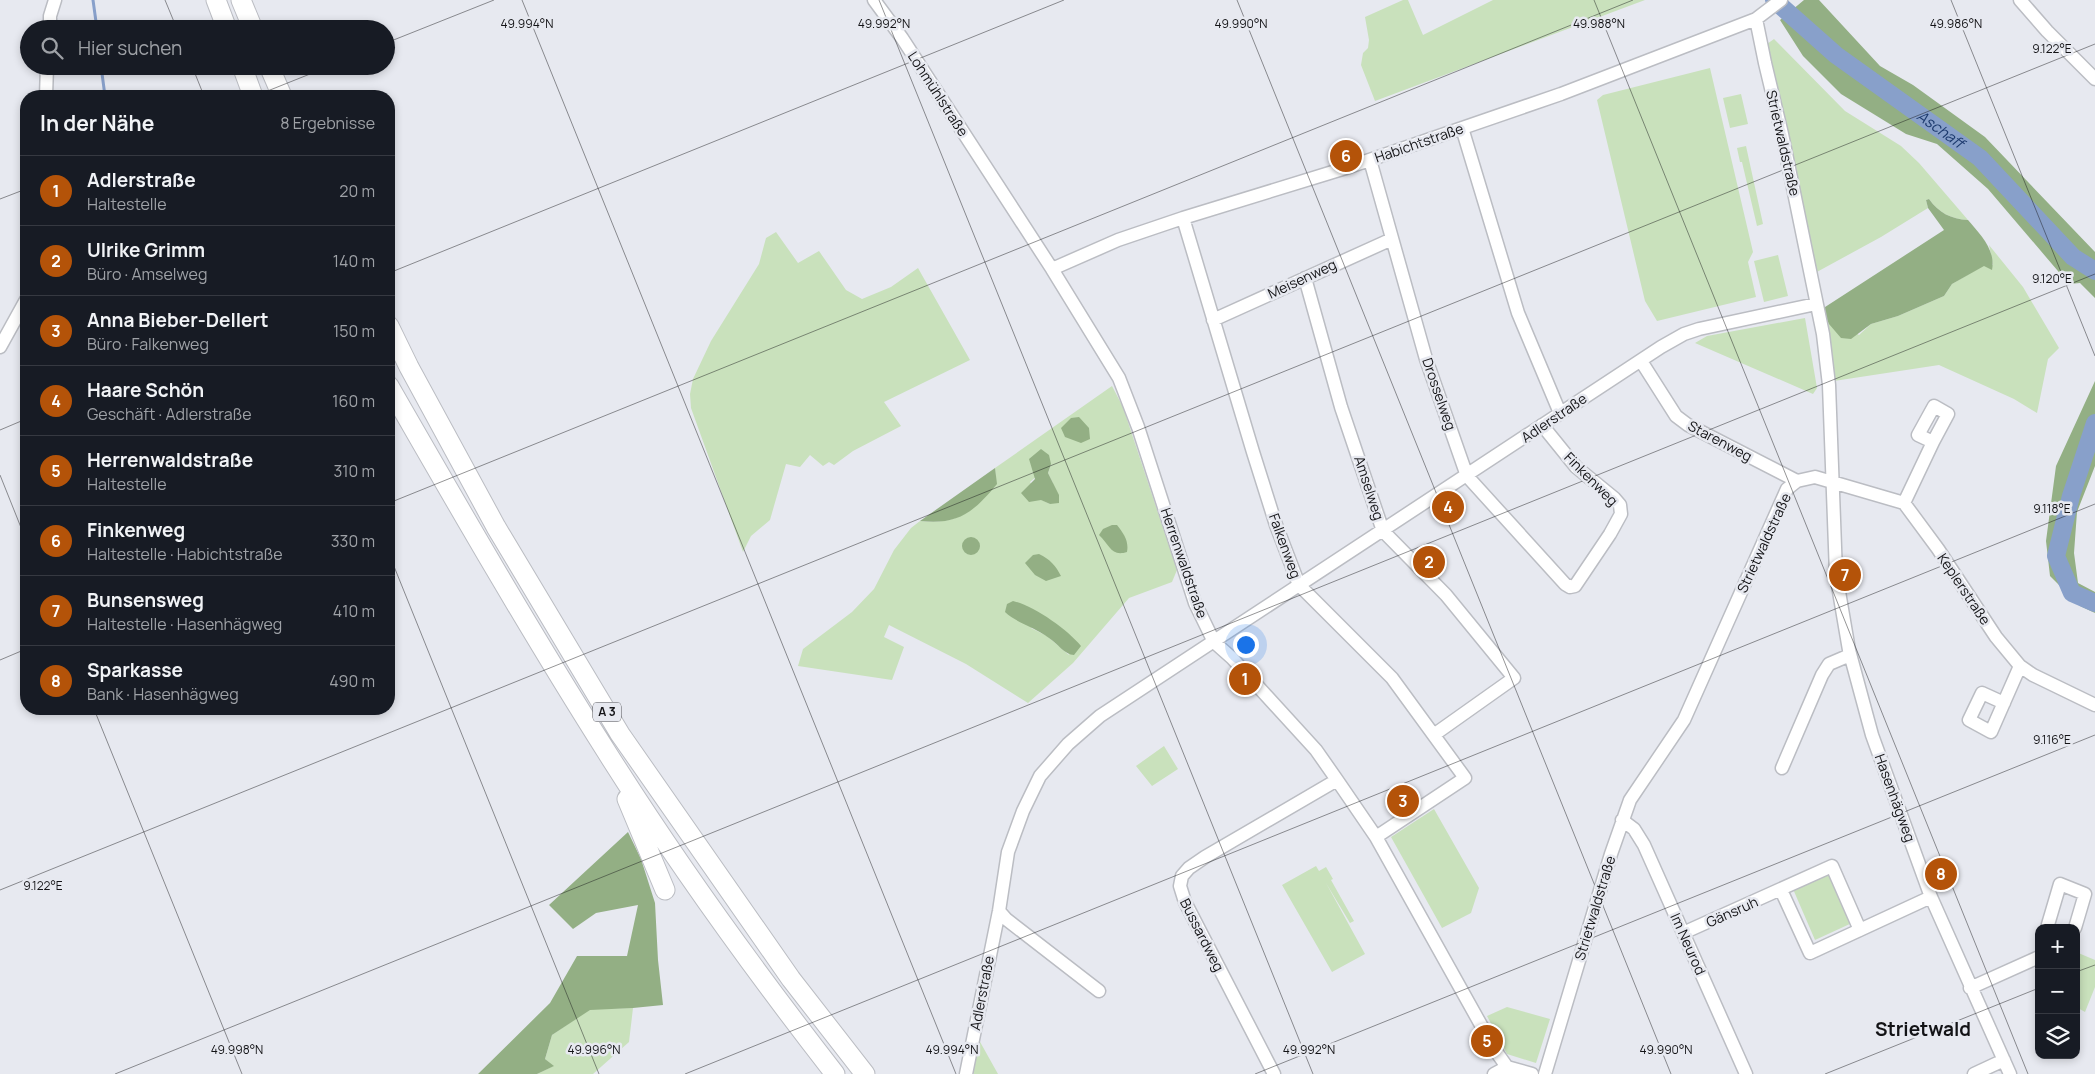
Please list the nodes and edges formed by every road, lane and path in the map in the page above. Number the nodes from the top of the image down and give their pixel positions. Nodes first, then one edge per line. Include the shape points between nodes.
1 (56, 0) edge
2 (216, 0) edge
3 (241, 0) edge
4 (874, 0) edge
5 (1781, 0) edge
6 (2020, 0) edge
7 (1756, 19) junction
8 (50, 20) edge
9 (224, 20) edge
10 (249, 20) edge
11 (47, 75) edge
12 (246, 75) edge
13 (273, 75) edge
14 (2095, 79) edge
15 (46, 90) edge
16 (252, 90) edge
17 (279, 90) edge
18 (1462, 128) junction
19 (1370, 160) junction
20 (1000, 190) joint
21 (1183, 218) junction
22 (1392, 239) junction
23 (1052, 269) junction
24 (1305, 278) junction
25 (1816, 304) junction
26 (20, 311) edge
27 (1213, 320) junction
28 (395, 338) edge
29 (0, 347) edge
30 (1641, 361) junction
31 (395, 396) edge
32 (1560, 413) junction
33 (1542, 425) junction
34 (1932, 442) dead end
35 (1467, 476) junction
36 (1796, 481) junction
37 (1832, 481) junction
38 (1904, 503) junction
39 (1383, 531) junction
40 (1299, 585) junction
41 (1575, 586) joint
42 (1214, 642) junction
43 (1850, 655) junction
44 (2020, 666) junction
45 (2004, 703) dead end
46 (2095, 705) edge
47 (1435, 734) junction
48 (606, 752) junction
49 (1782, 768) dead end
50 (1337, 780) junction
51 (1622, 820) junction
52 (1376, 837) junction
53 (665, 890) dead end
54 (1780, 890) junction
55 (1931, 897) junction
56 (999, 911) junction
57 (2048, 924) edge
58 (2076, 924) edge
59 (1860, 930) junction
60 (1683, 933) junction
61 (2035, 957) edge
62 (1970, 988) junction
63 (1099, 991) dead end
64 (2004, 1060) junction
65 (1507, 1067) junction
66 (834, 1074) edge
67 (865, 1074) edge
68 (966, 1074) edge
69 (1274, 1074) edge
70 (1494, 1074) edge
71 (1532, 1074) edge
72 (1545, 1074) edge
73 (1746, 1074) edge
74 (1974, 1074) edge
75 (2010, 1074) edge

1 - 8 street
2 - 9 highway
3 - 10 highway
4 - 20 street, Lohmühlstraße
5 - 7 street
6 - 14 street
7 - 18 street, Habichtstraße via 1561,94
7 - 25 street, Strietwaldstraße
11 - 15 street
12 - 16 highway
13 - 17 highway
18 - 19 street, Habichtstraße
18 - 32 street via 1518,313
19 - 21 street, Habichtstraße
19 - 22 street, Drosselweg
20 - 23 street, Herrenwaldstraße
21 - 23 street, Habichtstraße via 1118,240
21 - 27 street, Falkenweg
22 - 24 street, Meisenweg
22 - 35 street, Drosselweg via 1426,359
23 - 42 street, Herrenwaldstraße via 1119,378 1195,603
24 - 27 street, Meisenweg
24 - 39 street, Amselweg via 1342,407
25 - 30 street, Adlerstraße via 1698,329
25 - 37 street, Strietwaldstraße via 1823,334 1828,385
26 - 29 street
27 - 40 street, Falkenweg via 1276,526
28 - 67 highway, A 3 via 496,527 620,734 791,978
30 - 32 street, Adlerstraße
30 - 36 street, Starenweg via 1676,416
31 - 48 highway, A 3 via 476,538
32 - 33 street, Adlerstraße
33 - 35 street, Adlerstraße
33 - 41 street, Finkenweg via 1576,467 1620,505 1620,514 1610,534
34 - 38 street
35 - 39 street, Adlerstraße
35 - 41 street, Drosselweg via 1564,584
36 - 37 street, Strietwaldstraße via 1815,477
36 - 51 street, Strietwaldstraße via 1786,489 1684,720 1636,790
37 - 38 street
37 - 43 street, Hasenhägweg via 1836,574
38 - 44 street, Keplerstraße via 1996,637
39 - 40 street, Adlerstraße
39 - 47 street, Amselweg via 1446,595 1514,678
40 - 42 street, Adlerstraße
40 - 47 street, Falkenweg via 1392,678
42 - 50 street, Herrenwaldstraße via 1316,750
42 - 56 street, Adlerstraße via 1100,716 1068,744 1040,776 1008,852
43 - 49 street via 1829,664
43 - 55 street, Hasenhägweg via 1872,735
44 - 45 street
44 - 46 street, Keplerstraße
47 - 52 street, Falkenweg via 1465,778
48 - 53 highway
48 - 66 highway, A 3 via 717,916
50 - 52 street, Herrenwaldstraße
50 - 69 street, Bussardweg via 1205,857 1182,876 1180,886 1185,902
51 - 60 street, Im Neurod via 1634,828 1644,844
51 - 72 street, Strietwaldstraße
52 - 65 street, Herrenwaldstraße
54 - 59 street via 1810,953
54 - 59 street, Gänsruh via 1832,866
54 - 60 street, Gänsruh
55 - 59 street
55 - 62 street, Hasenhägweg
56 - 63 street
56 - 68 street, Adlerstraße
57 - 58 street via 2060,884 2085,894
60 - 73 street, Im Neurod
61 - 62 street
62 - 64 street, Hasenhägweg
64 - 74 street
64 - 75 street, Hasenhägweg
65 - 70 street
65 - 71 street

